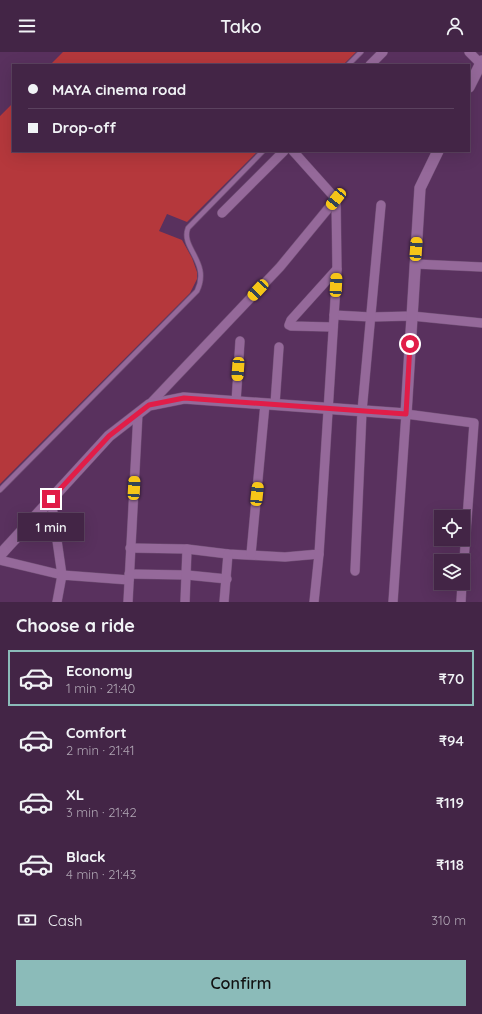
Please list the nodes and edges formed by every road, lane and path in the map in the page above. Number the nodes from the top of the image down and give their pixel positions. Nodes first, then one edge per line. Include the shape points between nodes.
1 (361, 52) edge
2 (383, 52) edge
3 (469, 52) edge
4 (482, 63) edge
5 (349, 64) edge
6 (371, 64) edge
7 (470, 86) edge
8 (261, 152) edge
9 (283, 152) edge
10 (294, 152) edge
11 (438, 152) edge
12 (336, 199) junction
13 (381, 206) dead end
14 (222, 213) dead end
15 (415, 264) junction
16 (482, 267) edge
17 (337, 270) junction
18 (334, 315) junction
19 (412, 316) junction
20 (371, 317) junction
21 (482, 323) edge
22 (333, 328) junction
23 (240, 341) dead end
24 (279, 347) dead end
25 (236, 402) junction
26 (270, 404) junction
27 (149, 405) junction
28 (329, 408) junction
29 (362, 411) junction
30 (138, 413) junction
31 (406, 414) junction
32 (478, 423) edge
33 (0, 490) edge
34 (51, 499) junction
35 (130, 548) junction
36 (187, 549) junction
37 (228, 554) junction
38 (251, 554) junction
39 (318, 554) junction
40 (465, 554) edge
41 (0, 555) edge
42 (0, 560) edge
43 (355, 571) dead end
44 (62, 575) junction
45 (187, 575) junction
46 (129, 577) junction
47 (227, 579) junction
48 (462, 590) edge
49 (57, 602) edge
50 (128, 602) edge
51 (186, 602) edge
52 (224, 602) edge
53 (314, 602) edge
54 (393, 602) edge
55 (461, 602) edge

1 - 5 lane
2 - 6 street
3 - 4 street
4 - 7 street
8 - 33 lane via 188,228 186,238 201,273 200,285 193,296
9 - 14 street
10 - 12 street
11 - 15 street via 420,188
12 - 17 street
12 - 27 street via 280,268
13 - 20 street
15 - 16 street
15 - 19 street
17 - 18 street
17 - 22 street via 290,322 291,326
18 - 20 street
18 - 22 street
19 - 20 street
19 - 21 street
19 - 31 street
20 - 29 street
22 - 28 street
23 - 25 street
24 - 26 street
25 - 26 street
25 - 27 street via 184,398
26 - 28 street
26 - 38 street
27 - 30 street
28 - 29 street
28 - 39 street
29 - 31 street
29 - 43 street
30 - 34 street via 109,436
30 - 35 street
31 - 32 street
31 - 54 street
32 - 40 street
34 - 41 street
34 - 44 street
35 - 36 street
35 - 46 street
36 - 37 street
36 - 45 street
37 - 38 street
37 - 47 street
38 - 39 street via 285,557
39 - 53 street
42 - 44 street
44 - 46 street
44 - 49 street
45 - 46 street
45 - 47 street
45 - 51 street
46 - 50 street
47 - 52 street
48 - 55 street

